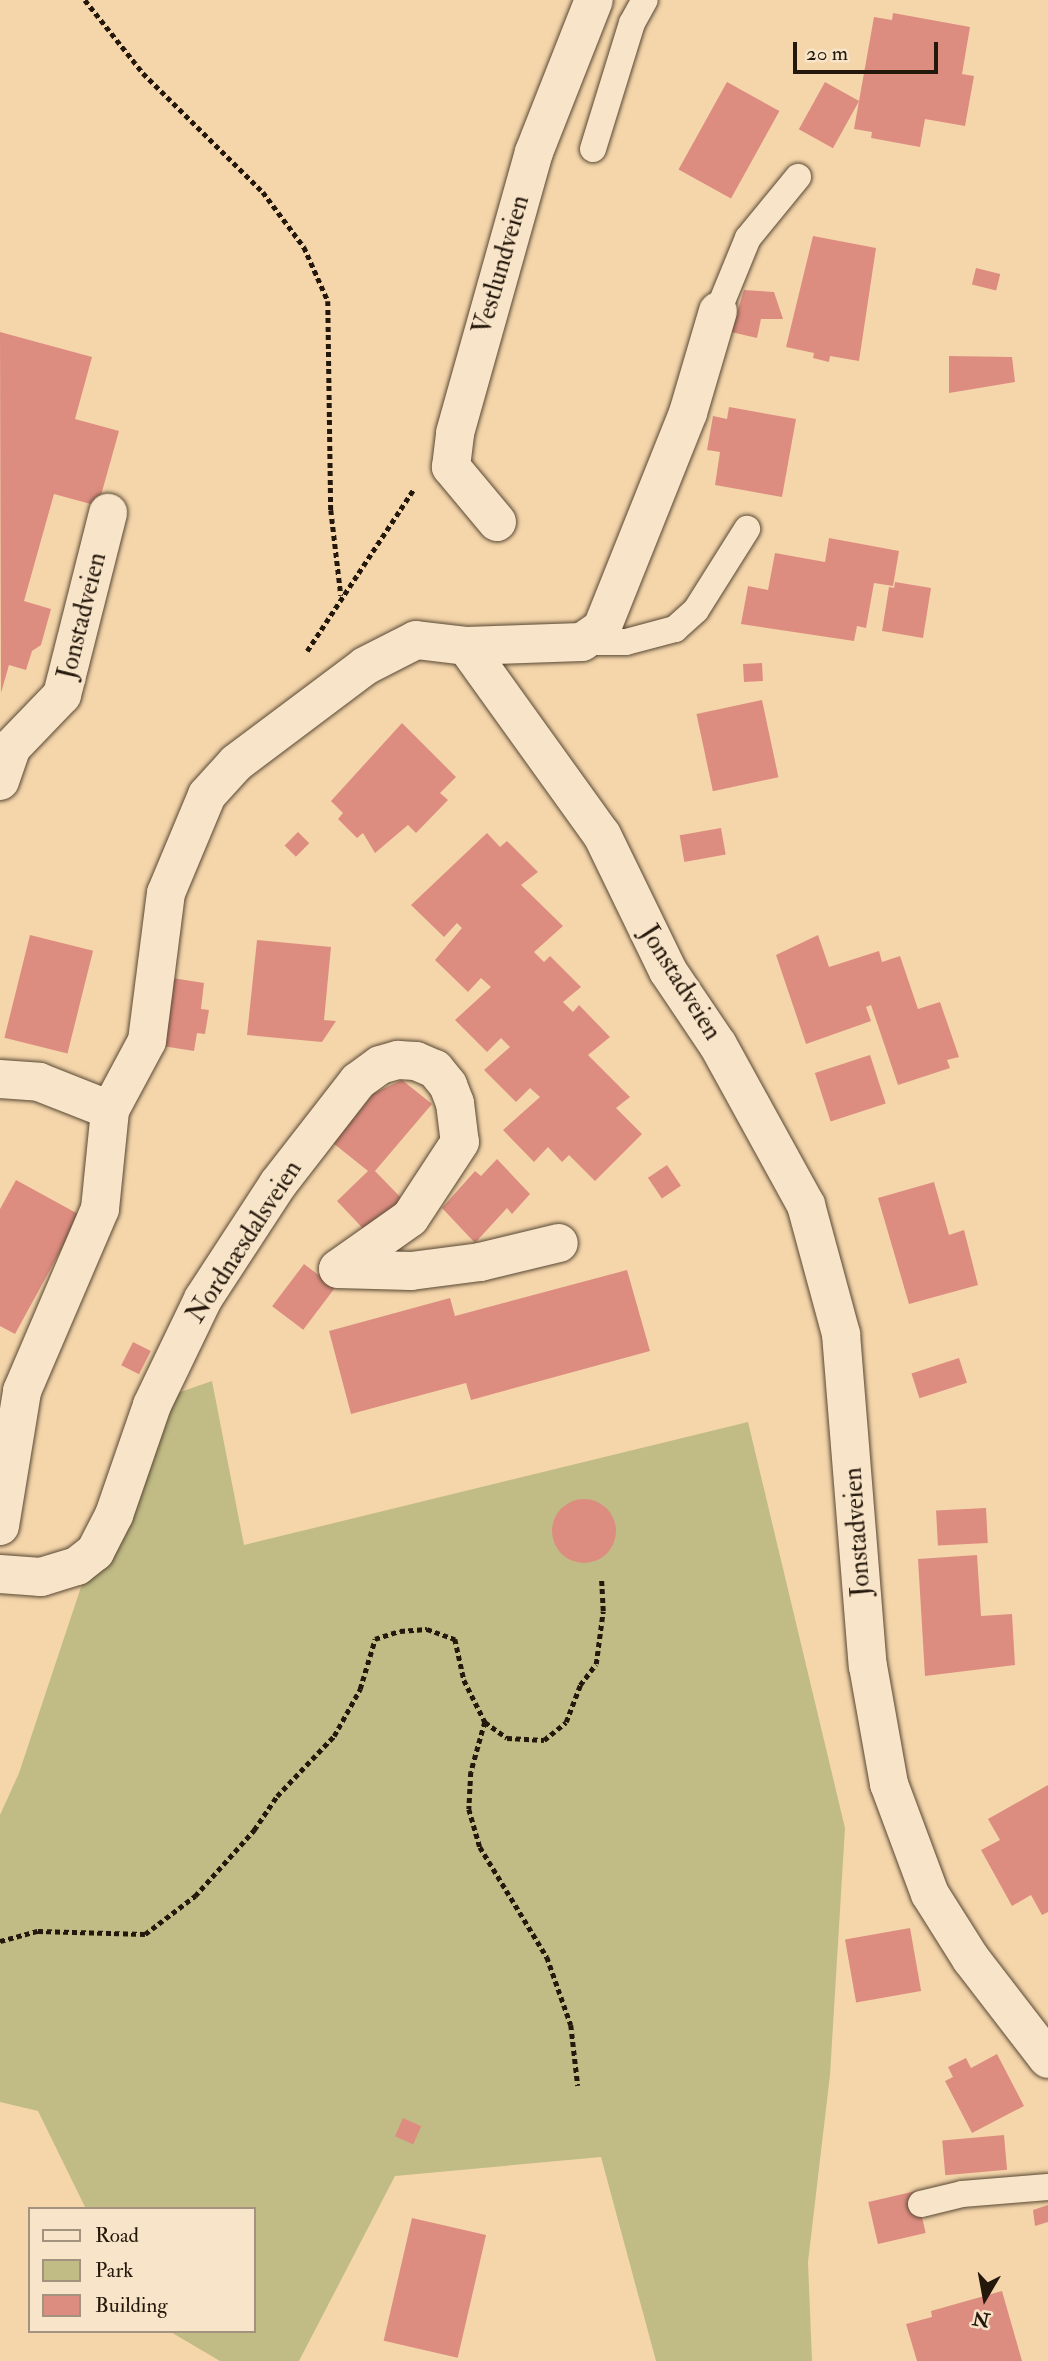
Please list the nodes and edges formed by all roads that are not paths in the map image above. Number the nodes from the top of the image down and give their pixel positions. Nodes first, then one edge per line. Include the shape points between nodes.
1 (594, 0) edge
2 (645, 0) edge
3 (593, 149) dead end
4 (798, 177) dead end
5 (718, 311) joint
6 (108, 513) dead end
7 (497, 522) dead end
8 (747, 529) dead end
9 (582, 642) junction
10 (466, 646) junction
11 (0, 780) edge
12 (0, 1079) edge
13 (110, 1110) junction
14 (559, 1243) dead end
15 (0, 1526) edge
16 (0, 1574) edge
17 (1048, 2059) edge
18 (1048, 2186) edge
19 (920, 2204) dead end

1 - 7 street, Vestlundveien via 534,152 455,433 451,467
2 - 3 lane via 632,23
4 - 5 lane via 748,238
5 - 9 street via 688,412 602,628
6 - 11 street, Jonstadveien via 62,695 12,747
8 - 9 lane via 696,610 675,629 626,642
9 - 10 street
10 - 13 street via 416,640 365,666 236,763 206,795 166,893 146,1041
10 - 17 street, Jonstadveien via 602,835 668,971 718,1045 806,1205 841,1334 868,1666 888,1784 930,1894 971,1959
12 - 13 street via 38,1082
13 - 15 street via 100,1209 22,1391
14 - 16 street, Nordnæsdalsveien via 480,1262 411,1271 338,1269 410,1218 460,1142 455,1103 435,1069 416,1061 380,1065 358,1081 278,1184 203,1299 152,1405 114,1515 95,1552 77,1566 41,1577
18 - 19 lane via 962,2194

